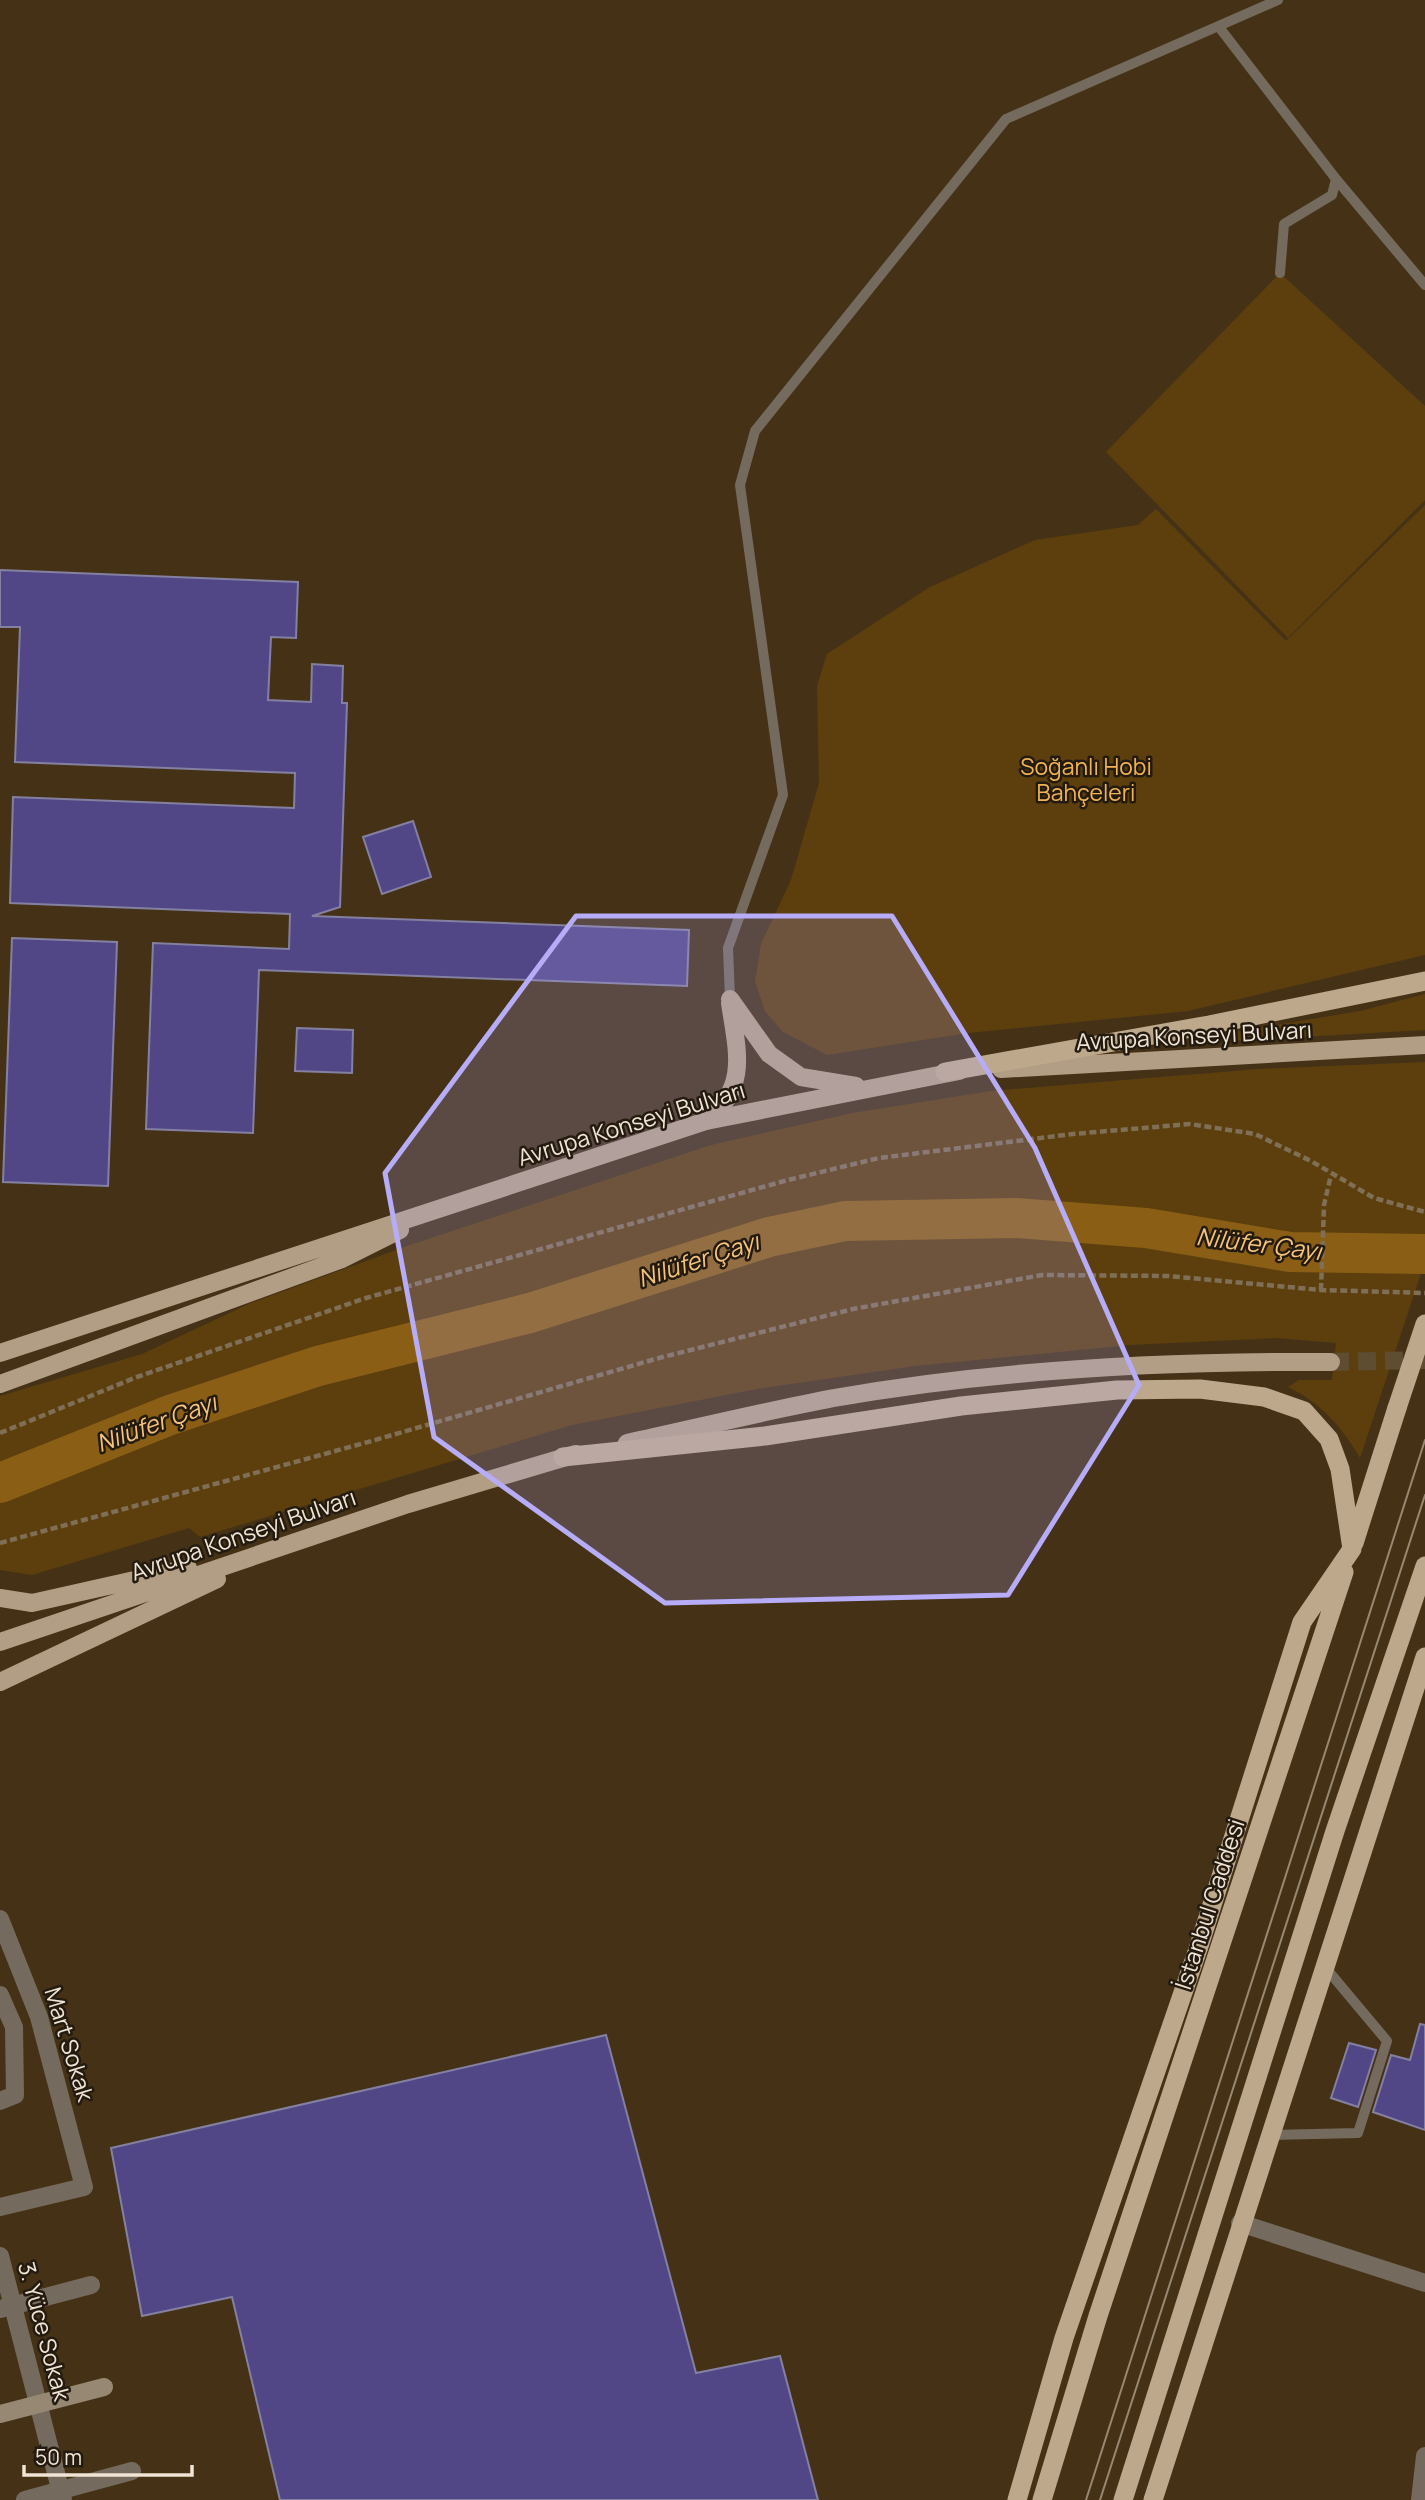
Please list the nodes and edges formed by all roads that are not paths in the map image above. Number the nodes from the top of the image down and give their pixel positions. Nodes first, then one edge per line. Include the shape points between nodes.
1 (1278, 0) edge
2 (1219, 27) junction
3 (1336, 179) junction
4 (1280, 273) dead end
5 (1425, 285) edge
6 (1425, 981) edge
7 (730, 999) junction
8 (1425, 1045) edge
9 (945, 1072) junction
10 (866, 1087) junction
11 (706, 1121) junction
12 (456, 1202) junction
13 (1425, 1324) edge
14 (0, 1353) edge
15 (1331, 1362) tunnel mouth
16 (0, 1384) edge
17 (563, 1457) junction
18 (284, 1547) junction
19 (1352, 1549) junction
20 (1425, 1566) edge
21 (0, 1598) edge
22 (0, 1642) edge
23 (1425, 1657) edge
24 (0, 1682) edge
25 (0, 1919) edge
26 (1325, 1967) junction
27 (0, 1995) edge
28 (39, 2017) junction
29 (7, 2030) edge
30 (0, 2101) edge
31 (1269, 2135) junction
32 (0, 2207) edge
33 (1240, 2223) junction
34 (0, 2256) edge
35 (1425, 2283) edge
36 (91, 2285) dead end
37 (7, 2307) edge
38 (104, 2386) dead end
39 (40, 2405) junction
40 (0, 2414) edge
41 (1425, 2456) edge
42 (132, 2471) dead end
43 (62, 2495) edge
44 (25, 2500) edge
45 (1017, 2500) edge
46 (1042, 2500) edge
47 (1123, 2500) edge
48 (1153, 2500) edge
49 (1420, 2500) edge

1 - 2 lane
2 - 3 lane
2 - 7 lane via 1006,119 755,431 740,485 783,794 728,948
3 - 4 lane via 1332,195 1284,224
3 - 5 lane
6 - 9 highway
7 - 10 main road via 769,1054 801,1077
7 - 11 main road via 736,1082 724,1106
8 - 9 main road, Avrupa Konseyi Bulvarı
9 - 10 main road, Avrupa Konseyi Bulvarı
10 - 11 main road, Avrupa Konseyi Bulvarı
11 - 12 main road, Avrupa Konseyi Bulvarı
12 - 14 main road, Avrupa Konseyi Bulvarı
12 - 16 main road via 342,1259
13 - 19 highway, İstanbul Caddesi, bridge
15 - 17 main road, Avrupa Konseyi Bulvarı via 1224,1361 968,1381 835,1398
17 - 18 main road, Avrupa Konseyi Bulvarı
17 - 19 highway via 765,1436 1000,1402 1117,1390 1200,1389 1264,1397 1304,1411 1329,1439 1340,1469
18 - 21 main road via 32,1603
18 - 22 main road, Avrupa Konseyi Bulvarı
18 - 24 main road
19 - 45 highway via 1302,1622 1198,1949 1064,2338
19 - 46 highway, İstanbul Caddesi via 1098,2316
20 - 47 highway via 1322,1870
23 - 26 highway
25 - 28 street, Mart Sokak
26 - 31 highway
26 - 31 lane via 1387,2041 1358,2133
27 - 29 street
28 - 29 street
28 - 32 street, Mart Sokak via 84,2187
29 - 30 street via 15,2095
31 - 33 highway
33 - 35 street
33 - 48 highway
34 - 37 street, 3. Yüce Sokak
36 - 37 street
37 - 39 street, 3. Yüce Sokak
38 - 39 main road
39 - 40 main road
39 - 43 street, 3. Yüce Sokak
41 - 49 street
42 - 43 street
43 - 44 street

